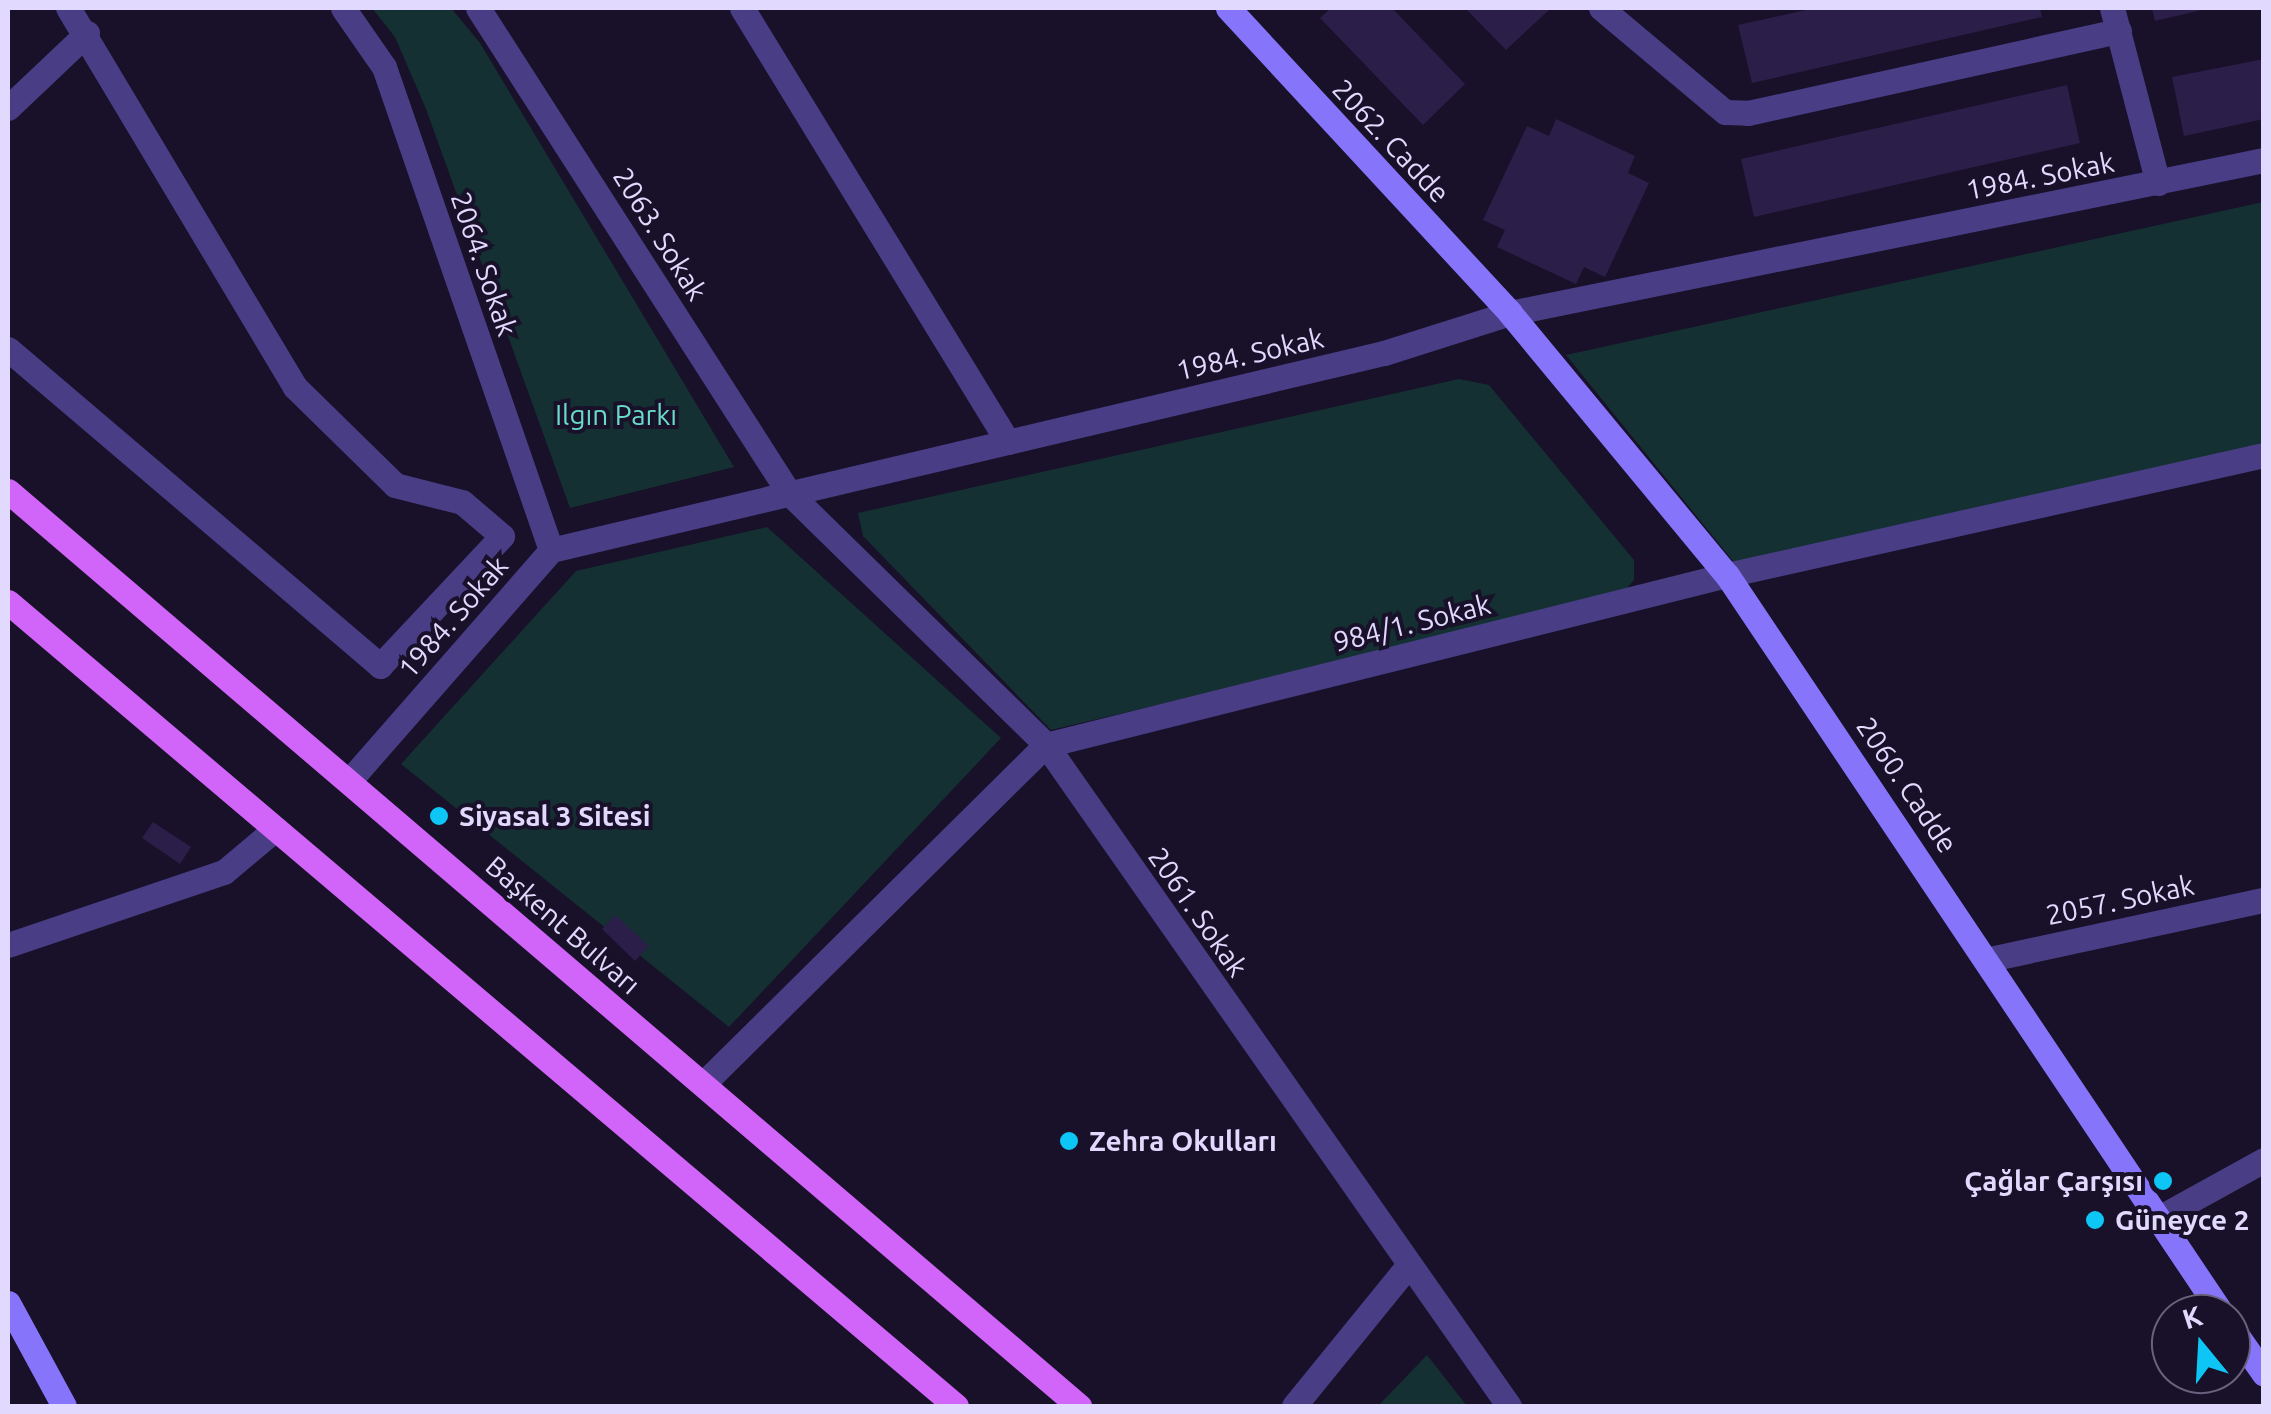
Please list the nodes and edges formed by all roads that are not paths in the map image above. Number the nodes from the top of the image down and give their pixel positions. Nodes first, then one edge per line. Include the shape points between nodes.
1 (68, 8) edge
2 (342, 8) edge
3 (478, 8) edge
4 (742, 8) edge
5 (1228, 8) edge
6 (1601, 8) edge
7 (2115, 20) edge
8 (87, 33) junction
9 (8, 108) edge
10 (2264, 160) edge
11 (2158, 183) junction
12 (1510, 314) junction
13 (8, 349) edge
14 (1008, 442) junction
15 (2264, 455) edge
16 (8, 492) edge
17 (790, 494) junction
18 (551, 550) junction
19 (1727, 575) junction
20 (8, 602) edge
21 (1046, 745) junction
22 (349, 781) junction
23 (276, 829) junction
24 (2264, 900) edge
25 (8, 944) edge
26 (1990, 959) junction
27 (703, 1084) junction
28 (2264, 1160) edge
29 (2157, 1219) junction
30 (1407, 1267) junction
31 (2208, 1294) edge
32 (8, 1303) edge
33 (64, 1406) edge
34 (956, 1406) edge
35 (1079, 1406) edge
36 (1294, 1406) edge
37 (1509, 1406) edge

1 - 8 street
2 - 18 street, 2064. Sokak via 384,67
3 - 17 street, 2063. Sokak
4 - 14 street
5 - 12 street, 2062. Cadde
6 - 7 street via 1726,112
7 - 11 street
8 - 9 street
8 - 13 street via 295,387 396,485 462,502 502,536 380,666
10 - 11 street, 1984. Sokak
11 - 12 street, 1984. Sokak
12 - 14 street, 1984. Sokak via 1384,353
12 - 19 street, 2060. Cadde
14 - 17 street, 1984. Sokak
15 - 19 street, 984/1. Sokak
16 - 22 main road, Başkent Bulvarı
17 - 18 street, 1984. Sokak
17 - 21 street, 2061. Sokak
18 - 22 street, 1984. Sokak
19 - 21 street, 984/1. Sokak
19 - 26 street, 2060. Cadde
20 - 23 main road
21 - 27 street
21 - 30 street, 2061. Sokak
22 - 27 main road, Başkent Bulvarı
23 - 25 street via 224,872
23 - 34 main road
24 - 26 street, 2057. Sokak
26 - 29 street, 2060. Cadde
27 - 35 main road, Başkent Bulvarı
28 - 29 street
29 - 31 street, 2060. Cadde
30 - 36 street
30 - 37 street, 2061. Sokak
32 - 33 street

